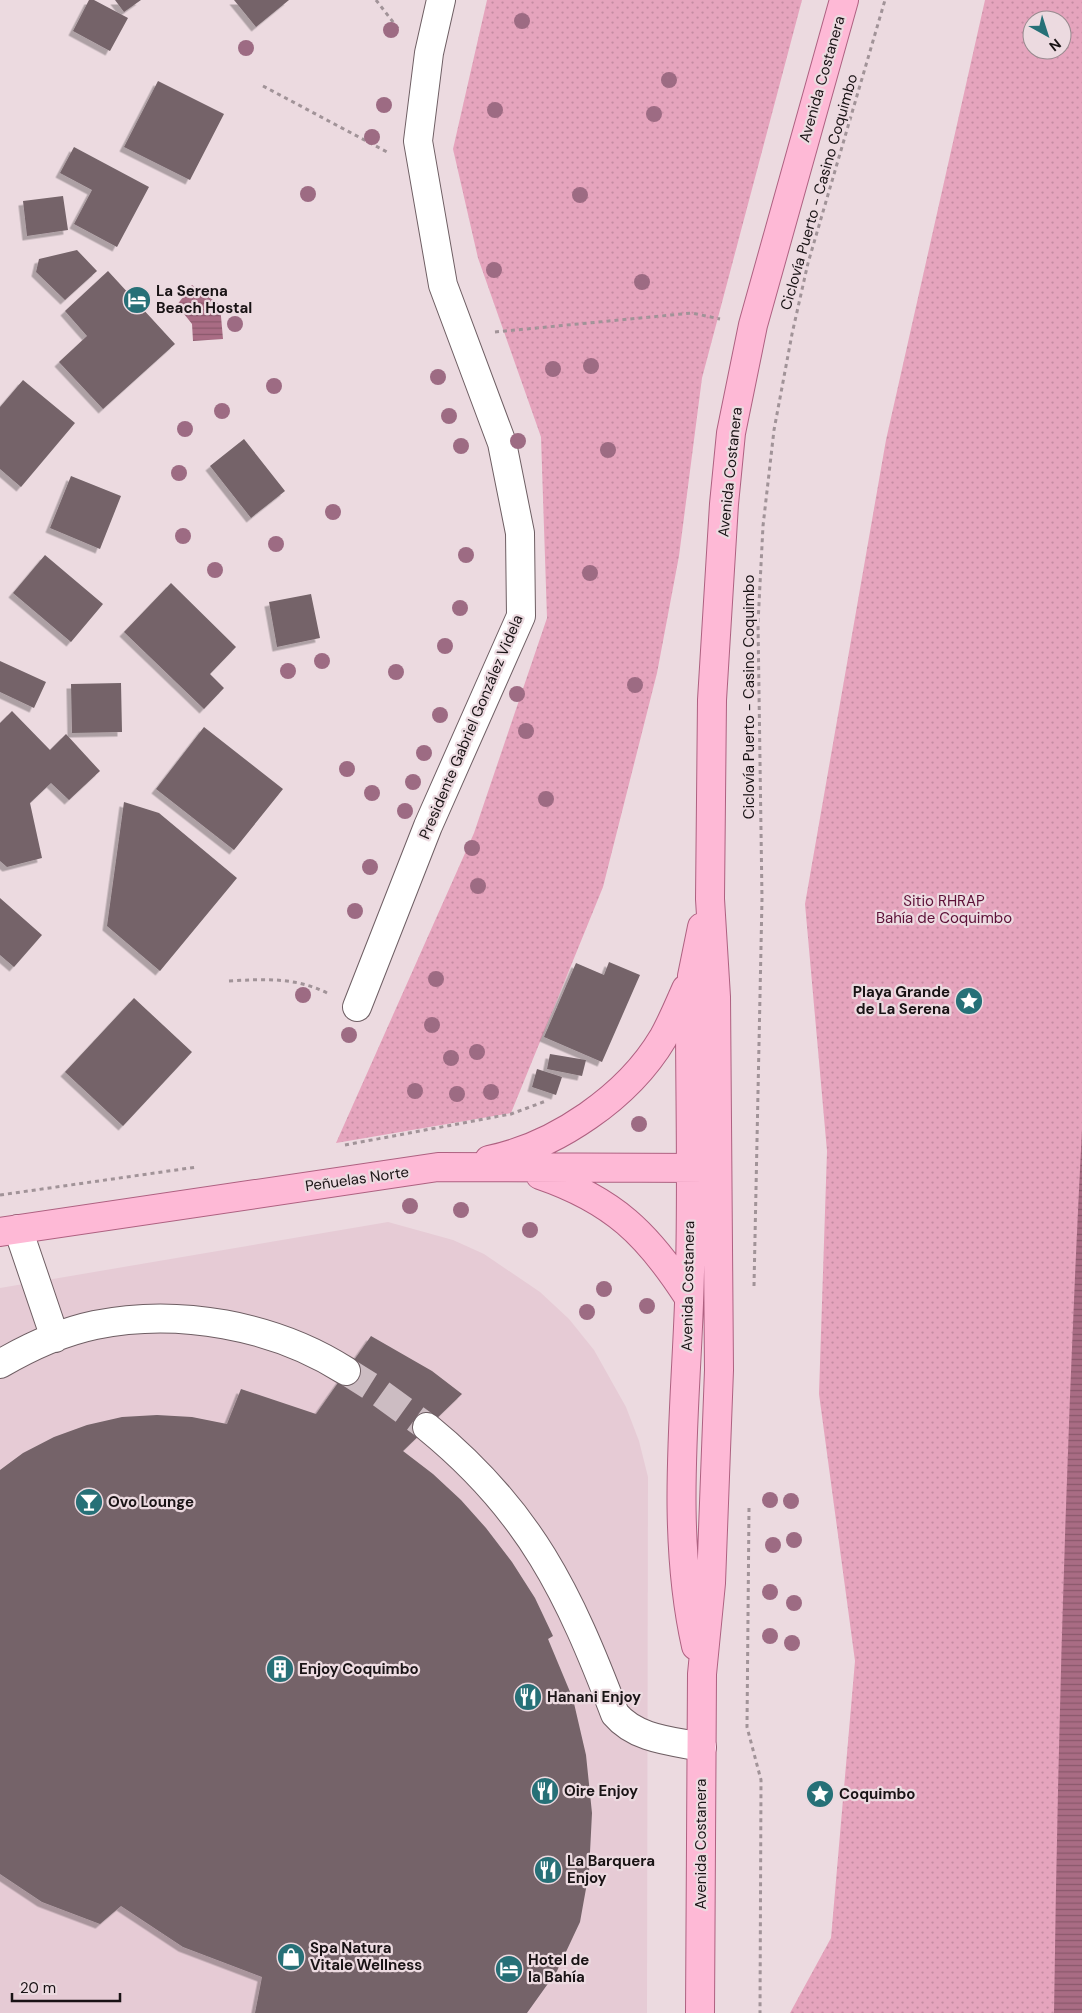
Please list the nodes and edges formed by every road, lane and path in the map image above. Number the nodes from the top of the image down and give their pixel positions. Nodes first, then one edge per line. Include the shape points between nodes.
1 (441, 0) edge
2 (844, 0) edge
3 (885, 0) edge
4 (263, 86) dead end
5 (423, 171) junction
6 (752, 325) junction
7 (792, 334) junction
8 (462, 336) junction
9 (710, 899) junction
10 (762, 899) dead end
11 (692, 976) junction
12 (229, 981) dead end
13 (357, 1007) joint
14 (555, 1097) dead end
15 (340, 1146) dead end
16 (206, 1166) dead end
17 (438, 1167) junction
18 (506, 1168) junction
19 (718, 1168) junction
20 (691, 1169) junction
21 (0, 1194) edge
22 (9, 1230) edge
23 (689, 1298) junction
24 (55, 1338) junction
25 (0, 1364) edge
26 (346, 1371) tunnel mouth
27 (427, 1427) tunnel mouth
28 (702, 1674) junction
29 (747, 1727) dead end
30 (702, 1747) junction
31 (700, 2013) edge
32 (760, 2013) edge

1 - 5 street, Presidente Gabriel González Videla via 429,54 418,141
2 - 6 main road, Avenida Costanera
3 - 7 path, Ciclovía Puerto - Casino Coquimbo via 825,202
4 - 5 path
5 - 8 street, Presidente Gabriel González Videla via 443,285
6 - 7 path
6 - 8 path via 692,314
6 - 9 main road, Avenida Costanera via 731,433 724,504 712,700
7 - 10 path, Ciclovía Puerto - Casino Coquimbo via 774,430 763,526 758,613
8 - 13 street, Presidente Gabriel González Videla via 502,443 520,533 520,616 428,826
9 - 11 main road, Avenida Costanera via 698,938
9 - 19 main road, Avenida Costanera via 716,997
11 - 17 main road via 663,1038 648,1059 611,1098 590,1114 563,1132 503,1157
11 - 20 main road, Avenida Costanera
12 - 13 path via 276,978 318,988
14 - 15 path via 511,1114
16 - 21 path
17 - 18 main road, Peñuelas Norte
17 - 22 main road, Peñuelas Norte
18 - 20 main road, Peñuelas Norte
18 - 23 main road via 538,1174 568,1185 623,1217 667,1263
19 - 20 main road, Peñuelas Norte
19 - 28 main road, Avenida Costanera via 720,1370 711,1583
20 - 23 main road, Avenida Costanera
22 - 24 street
23 - 28 main road, Avenida Costanera via 682,1533 686,1589
24 - 25 street
24 - 26 street via 125,1320 186,1320 275,1338
27 - 30 street via 499,1496 542,1554 576,1617 615,1714 623,1724 636,1732
28 - 30 main road, Avenida Costanera
29 - 32 path via 761,1780
30 - 31 main road, Avenida Costanera

